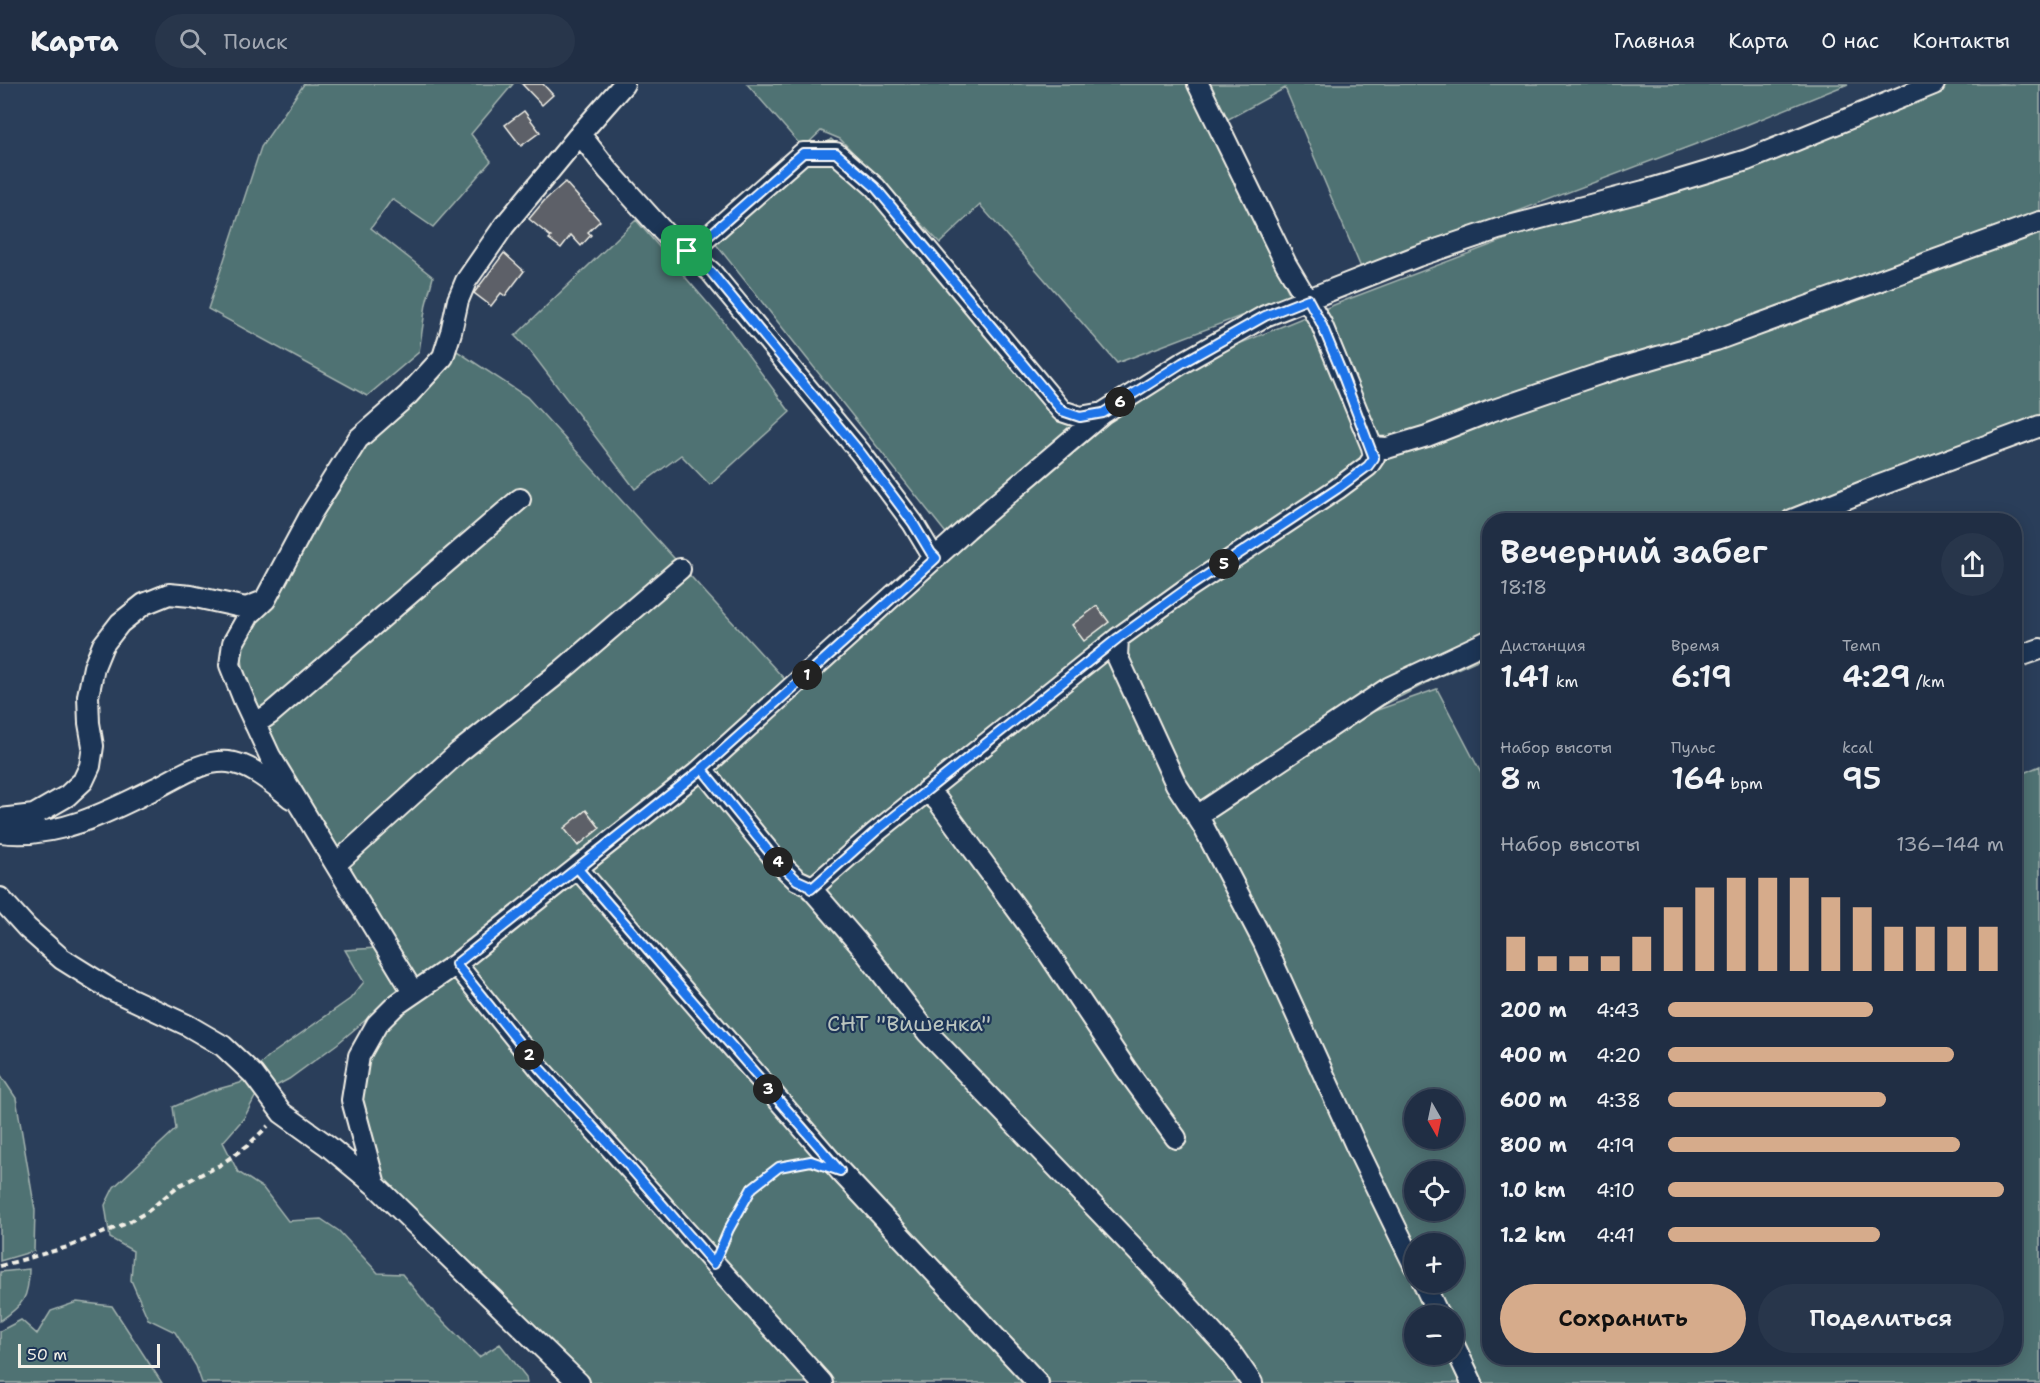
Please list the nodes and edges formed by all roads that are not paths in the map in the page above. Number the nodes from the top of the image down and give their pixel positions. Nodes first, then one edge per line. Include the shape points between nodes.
1 (624, 84) edge
2 (1198, 84) edge
3 (1934, 84) edge
4 (580, 134) junction
5 (2040, 222) edge
6 (687, 251) junction
7 (1308, 299) junction
8 (1103, 413) junction
9 (2040, 426) edge
10 (1372, 447) junction
11 (520, 499) dead end
12 (1810, 513) edge
13 (936, 558) junction
14 (680, 569) dead end
15 (265, 600) junction
16 (1118, 638) junction
17 (1482, 644) edge
18 (2040, 649) edge
19 (2022, 655) edge
20 (255, 724) junction
21 (702, 769) junction
22 (926, 791) junction
23 (301, 807) junction
24 (1197, 816) junction
25 (0, 819) edge
26 (0, 832) edge
27 (336, 864) junction
28 (578, 869) junction
29 (811, 889) junction
30 (0, 898) edge
31 (456, 964) junction
32 (413, 992) junction
33 (1176, 1138) dead end
34 (375, 1185) junction
35 (1404, 1244) edge
36 (1463, 1365) edge
37 (579, 1383) edge
38 (822, 1383) edge
39 (1038, 1383) edge
40 (1252, 1383) edge
41 (1472, 1383) edge

1 - 4 street
2 - 7 street via 1286,264
3 - 7 street via 1747,160 1498,229
4 - 6 street via 654,222 679,249
4 - 15 street via 504,226 466,281 443,357 408,395 358,439 310,514
5 - 10 street via 1716,340 1599,374 1427,436 1387,448
6 - 8 street via 803,153 836,153 875,187 1062,411 1080,417
6 - 13 street via 711,272 860,452
7 - 8 street via 1265,316
7 - 10 street
8 - 13 street
9 - 12 street
10 - 16 street via 1374,458 1368,466
11 - 20 street
13 - 21 street
14 - 27 street via 459,752
15 - 20 street via 249,615 233,643 230,665
15 - 25 street via 246,608 168,594 144,604 120,623 103,645 94,667 88,696 93,746 83,781 60,801 34,815
16 - 22 street
16 - 24 street via 1117,656 1140,709 1176,784
17 - 24 street via 1390,687
18 - 19 street
20 - 23 street
21 - 28 street
21 - 29 street via 775,859
22 - 29 street
22 - 33 street via 938,801 1008,897
23 - 26 street via 248,769 230,762 214,763 196,767 104,813 69,825 38,832
23 - 27 street
24 - 35 street via 1264,943
27 - 32 street
28 - 31 street
28 - 39 street via 840,1171
29 - 40 street via 927,1032 1176,1293 1232,1354
30 - 34 street via 62,959 110,989 222,1046 253,1074 282,1113
31 - 32 street
31 - 38 street via 540,1069
32 - 34 street via 377,1024 359,1056 352,1100
34 - 37 street
36 - 41 street

